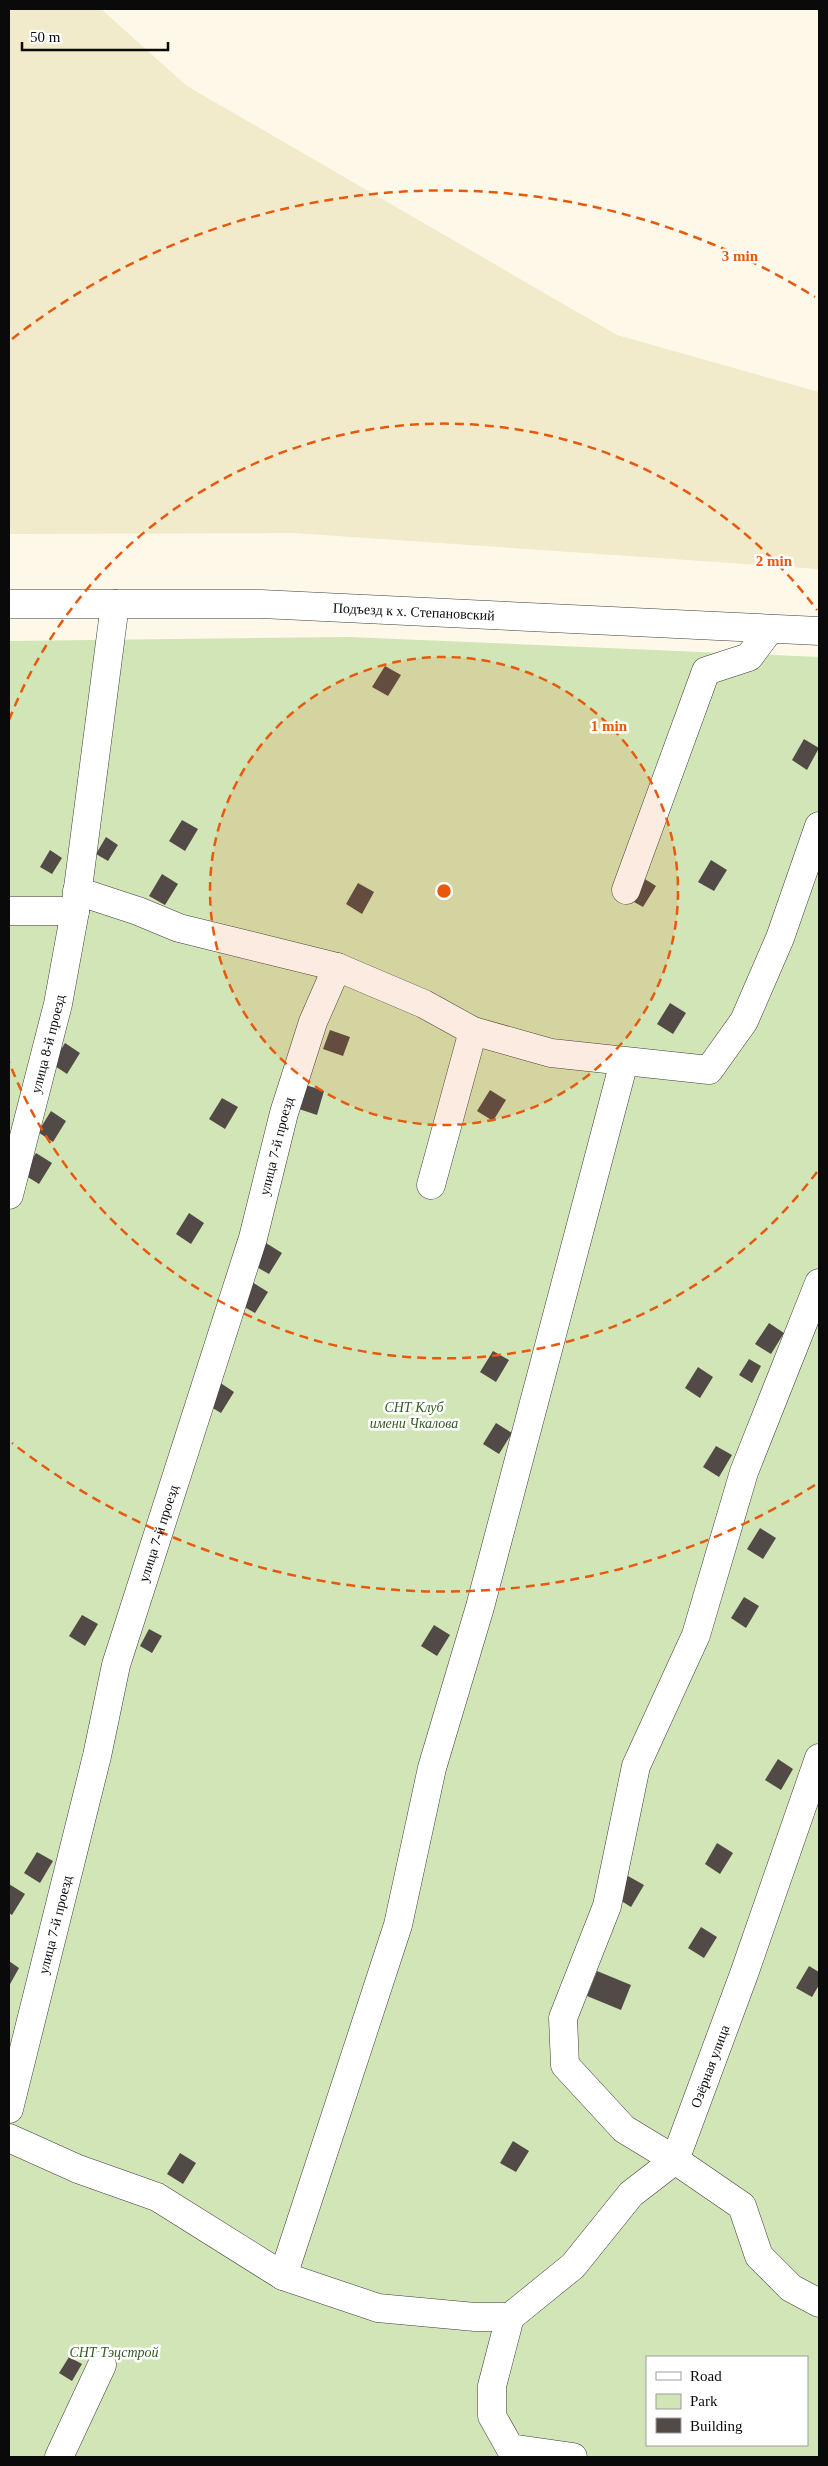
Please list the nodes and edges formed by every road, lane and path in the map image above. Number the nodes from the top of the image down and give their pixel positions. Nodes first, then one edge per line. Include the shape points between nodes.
1 (9, 604) edge
2 (115, 604) junction
3 (770, 629) junction
4 (819, 631) edge
5 (819, 826) edge
6 (626, 890) dead end
7 (76, 901) junction
8 (9, 911) edge
9 (337, 967) junction
10 (473, 1031) junction
11 (624, 1062) junction
12 (431, 1185) dead end
13 (9, 1195) edge
14 (819, 1283) edge
15 (819, 1758) edge
16 (9, 2109) edge
17 (9, 2138) edge
18 (676, 2160) junction
19 (283, 2276) junction
20 (819, 2303) edge
21 (510, 2317) junction
22 (102, 2365) dead end
23 (59, 2457) edge
24 (573, 2457) edge

1 - 2 street, Подъезд к х. Степановский
2 - 3 street, Подъезд к х. Степановский via 261,604
2 - 7 street, улица 8-й проезд
3 - 4 street, Подъезд к х. Степановский
3 - 6 street via 750,657 706,671
5 - 11 street via 780,938 744,1021 709,1070
7 - 8 street
7 - 9 street via 138,911 179,928
7 - 13 street, улица 8-й проезд via 58,1004
9 - 10 street via 424,1004
9 - 16 street, улица 7-й проезд via 313,1022 284,1112 253,1238 116,1666 97,1756
10 - 11 street via 551,1053
10 - 12 street
11 - 19 street via 483,1598 432,1768 398,1925
14 - 18 street via 744,1472 696,1635 636,1766 607,1906 563,2018 565,2065 624,2129
15 - 18 street, Озёрная улица
17 - 19 street via 78,2169 157,2197
18 - 20 street via 742,2206 759,2256 791,2288
18 - 21 street via 631,2194 573,2266
19 - 21 street via 378,2308
21 - 24 street via 492,2386 492,2416 510,2448
22 - 23 street

